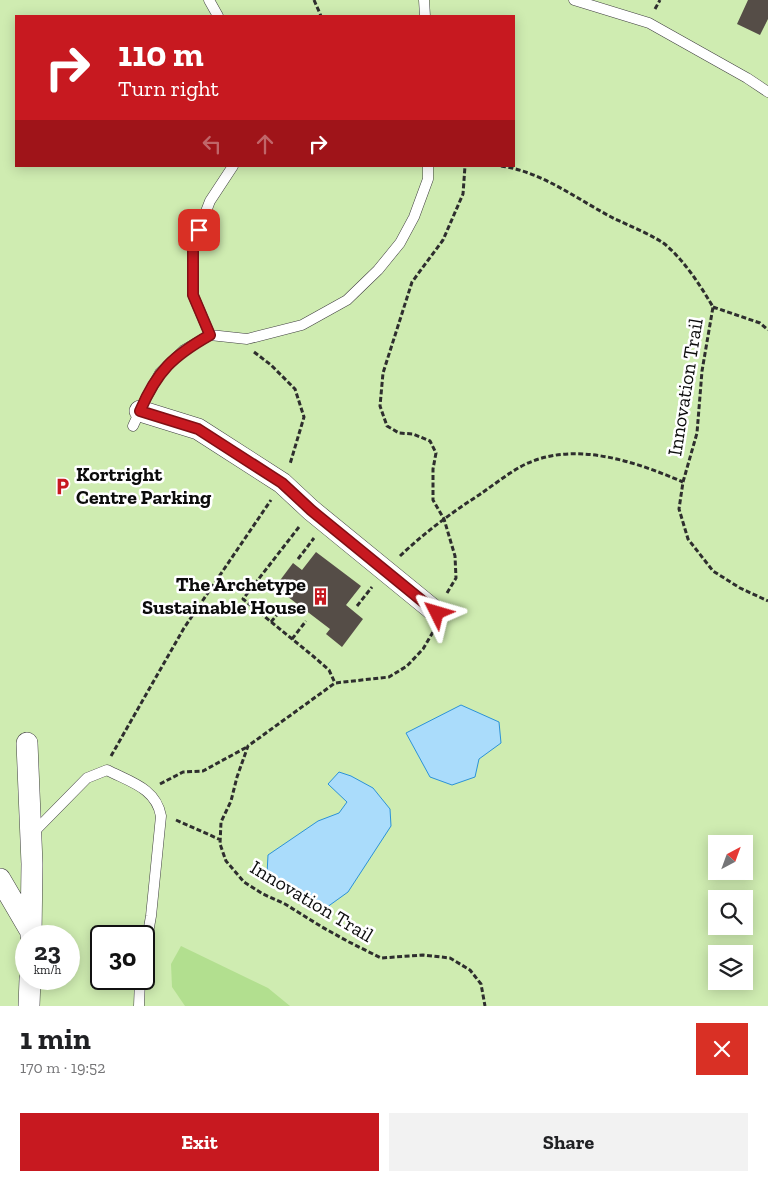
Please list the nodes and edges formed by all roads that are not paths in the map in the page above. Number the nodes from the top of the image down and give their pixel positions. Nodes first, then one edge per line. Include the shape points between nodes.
1 (209, 0) edge
2 (424, 0) edge
3 (574, 0) edge
4 (217, 15) edge
5 (425, 15) edge
6 (768, 92) edge
7 (232, 167) edge
8 (428, 167) edge
9 (210, 335) junction
10 (136, 419) joint
11 (437, 613) road end
12 (27, 743) dead end
13 (31, 836) junction
14 (0, 879) edge
15 (26, 925) edge
16 (31, 925) edge
17 (149, 925) edge
18 (30, 990) edge
19 (140, 990) edge
20 (29, 1006) edge
21 (139, 1006) edge

1 - 4 lane
2 - 5 lane
3 - 6 lane via 649,23
7 - 9 lane via 210,200 193,245 193,295
8 - 9 lane via 428,179 414,217 400,243 347,300 292,328 247,339
9 - 10 lane via 184,350 160,373
10 - 11 street via 198,429 282,483
12 - 13 street
13 - 16 street
13 - 17 lane via 87,778 107,770 151,794 161,816
14 - 15 street
18 - 20 street
19 - 21 lane

